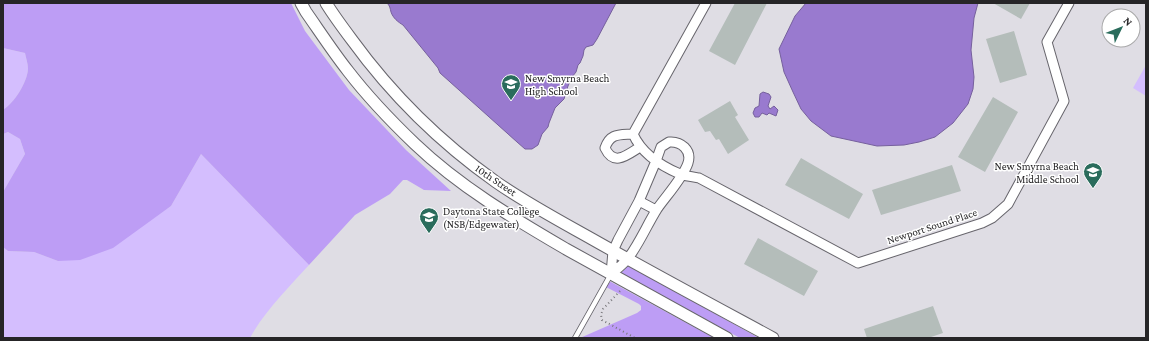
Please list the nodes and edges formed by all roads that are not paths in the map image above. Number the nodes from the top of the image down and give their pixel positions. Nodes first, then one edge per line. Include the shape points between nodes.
1 (301, 3) edge
2 (326, 3) edge
3 (706, 3) edge
4 (1069, 3) edge
5 (633, 134) junction
6 (640, 147) junction
7 (656, 162) junction
8 (682, 175) junction
9 (639, 201) junction
10 (656, 210) junction
11 (613, 251) junction
12 (628, 259) junction
13 (611, 274) junction
14 (575, 338) edge
15 (727, 338) edge
16 (772, 338) edge

1 - 13 street, 10th Street via 348,72 421,150 482,198
2 - 11 street, 10th Street via 366,60 428,126 462,156 497,183
3 - 5 street
4 - 8 street, Newport Sound Place via 1047,42 1064,101 1008,204 992,218 979,224 858,262 699,178
5 - 6 street, Newport Sound Place
5 - 6 street via 615,136 607,141 605,148 608,155 623,158
6 - 7 street, Newport Sound Place
7 - 8 street, Newport Sound Place
7 - 8 street via 661,147 669,142 681,144 689,156
7 - 9 street
8 - 10 street
9 - 10 street
9 - 11 street
10 - 12 street
11 - 12 street, 10th Street
11 - 13 street
12 - 13 street
12 - 16 street, 10th Street
13 - 14 lane
13 - 15 street, 10th Street

